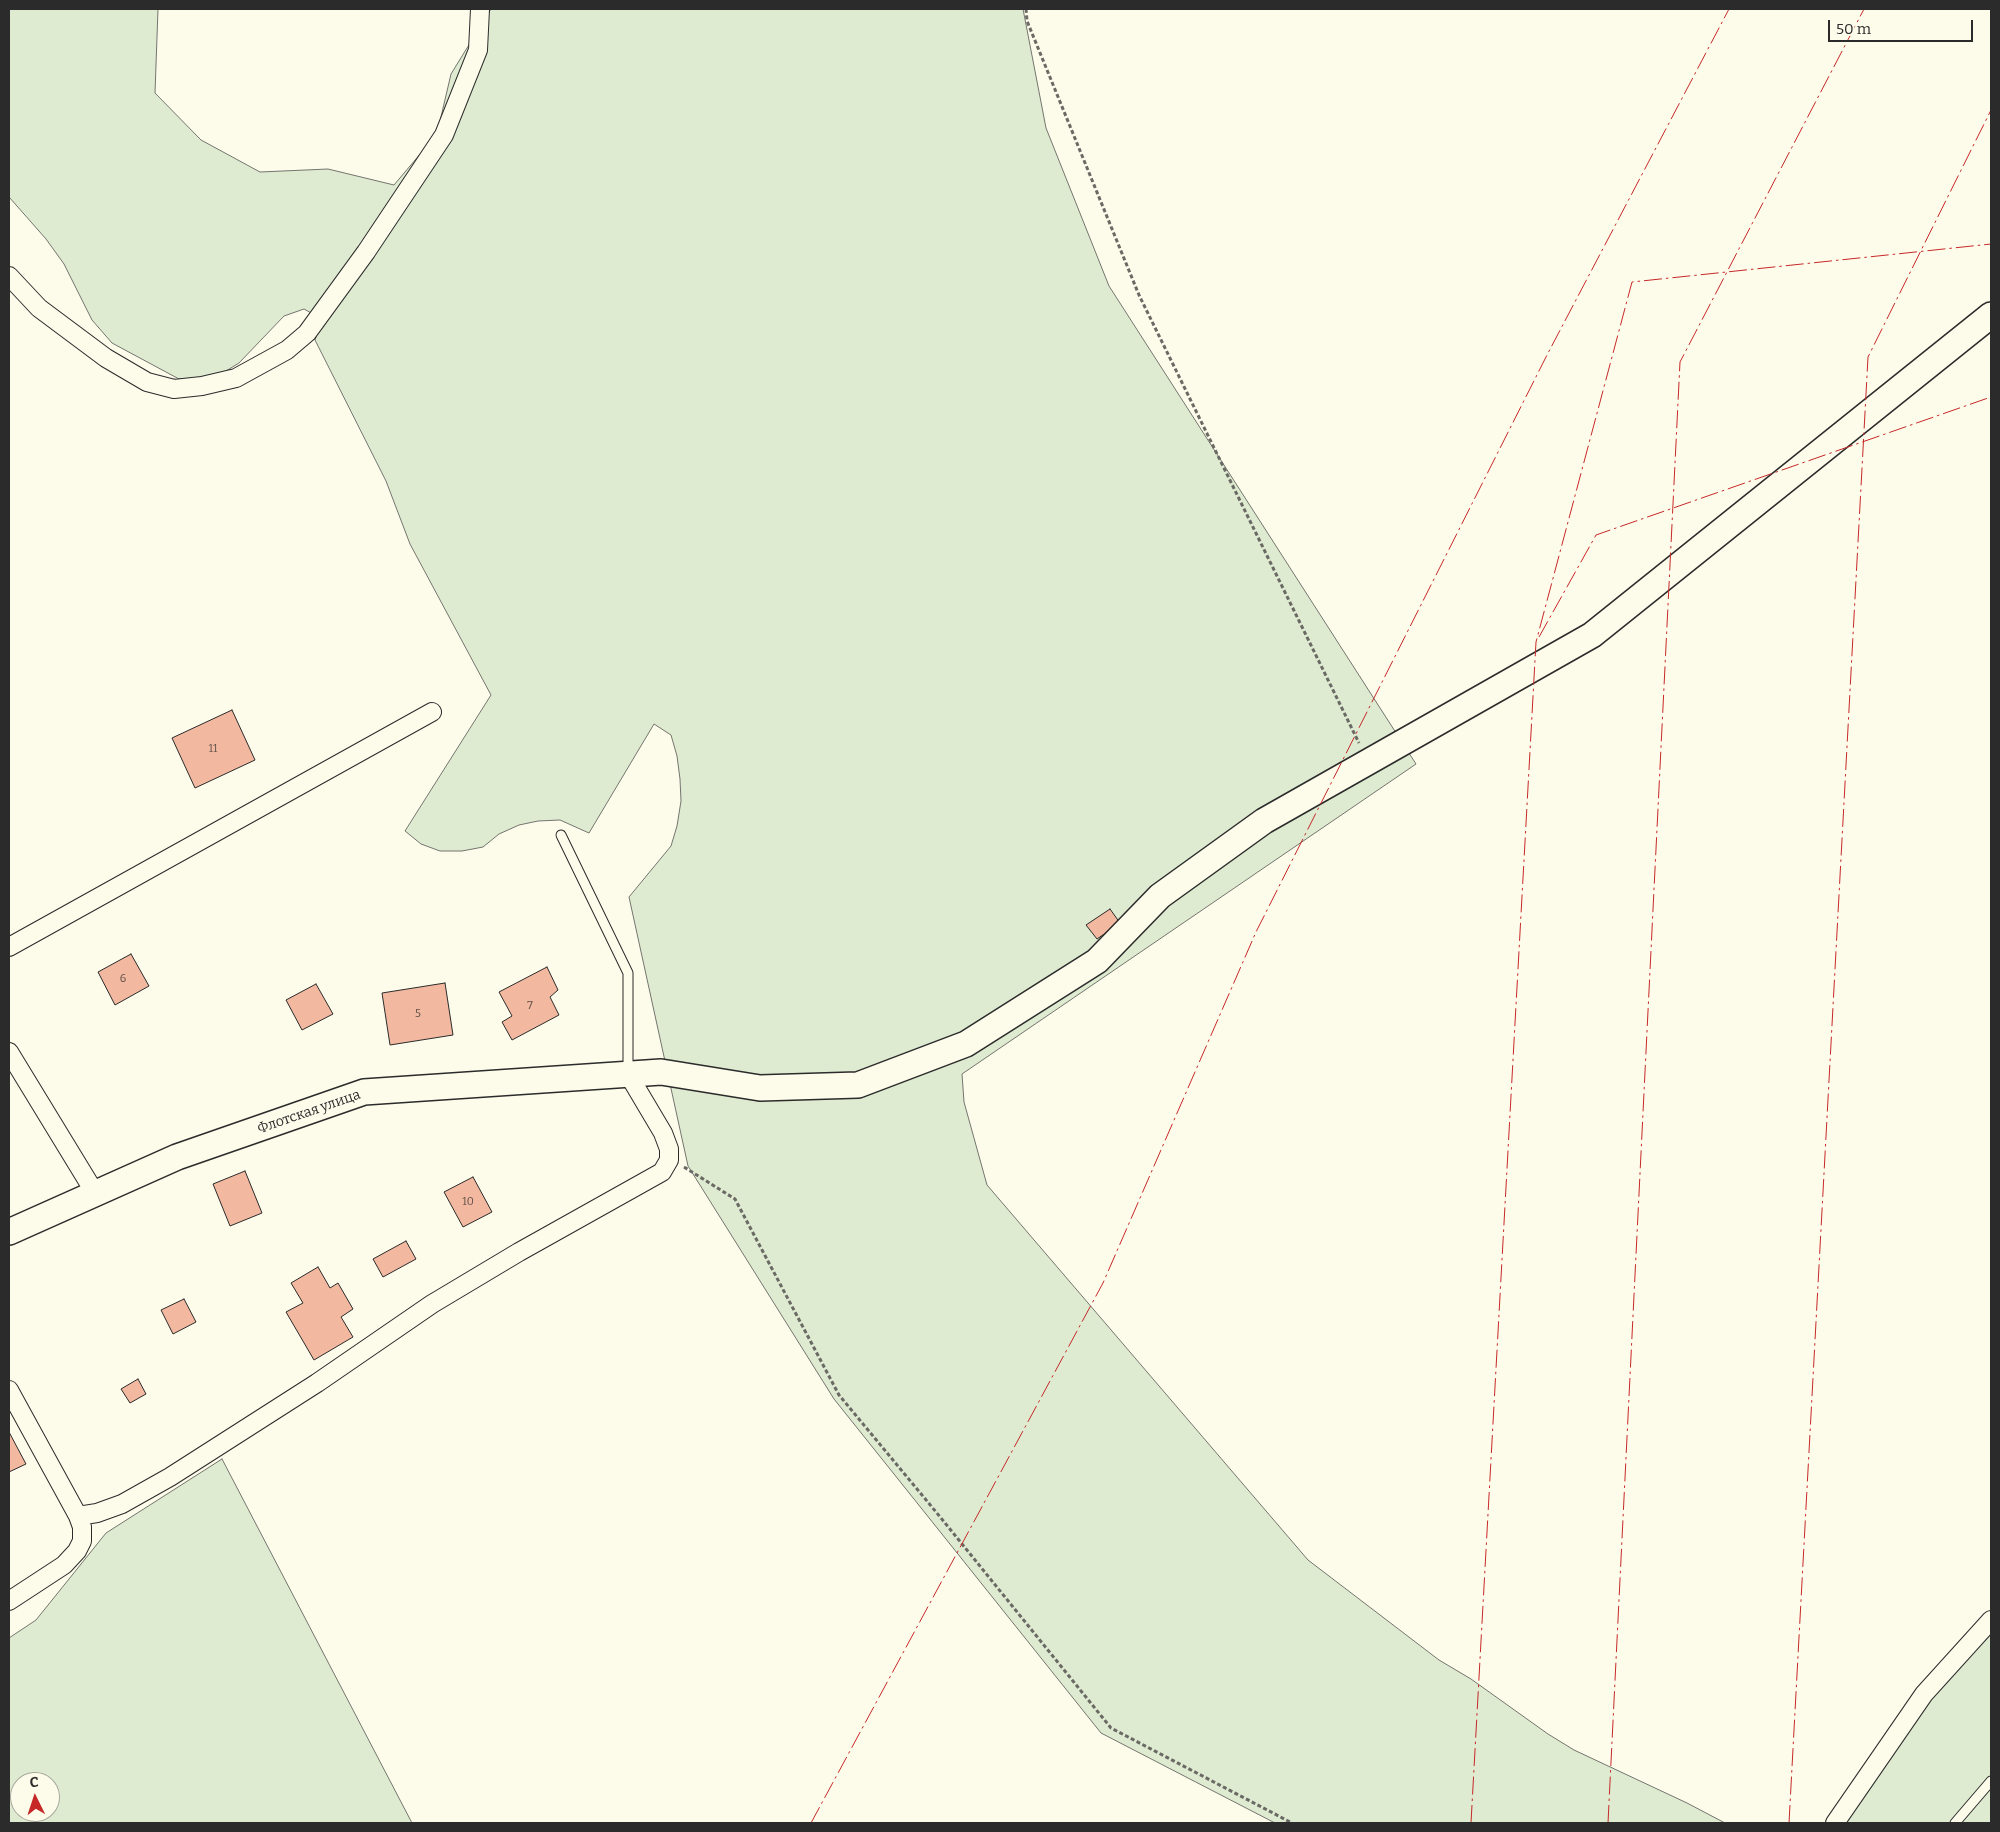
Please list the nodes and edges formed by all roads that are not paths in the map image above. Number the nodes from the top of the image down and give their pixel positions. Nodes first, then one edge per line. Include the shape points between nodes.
1 (480, 9) edge
2 (9, 276) edge
3 (1991, 316) edge
4 (432, 712) dead end
5 (562, 835) dead end
6 (9, 947) edge
7 (9, 1052) edge
8 (628, 1074) junction
9 (94, 1193) junction
10 (9, 1232) edge
11 (9, 1390) edge
12 (78, 1516) junction
13 (9, 1601) edge
14 (1991, 1620) edge
15 (1991, 1781) edge
16 (1835, 1823) edge
17 (1955, 1823) edge

1 - 2 street via 478,50 444,135 313,325 287,350 236,378 202,386 174,389 147,382 106,358 39,308
3 - 8 street, Флотская улица via 1592,635 1264,821 1160,896 1097,961 966,1044 858,1084 760,1088 661,1072
4 - 6 street
5 - 8 lane via 628,973
7 - 9 street
8 - 9 street, Флотская улица via 364,1092 177,1157
8 - 12 street via 669,1149 669,1160 662,1172 432,1304 317,1383 170,1477 122,1504
9 - 10 street, Флотская улица
11 - 12 street
12 - 13 street via 82,1542 77,1552 64,1565
14 - 16 street via 1924,1694
15 - 17 lane

